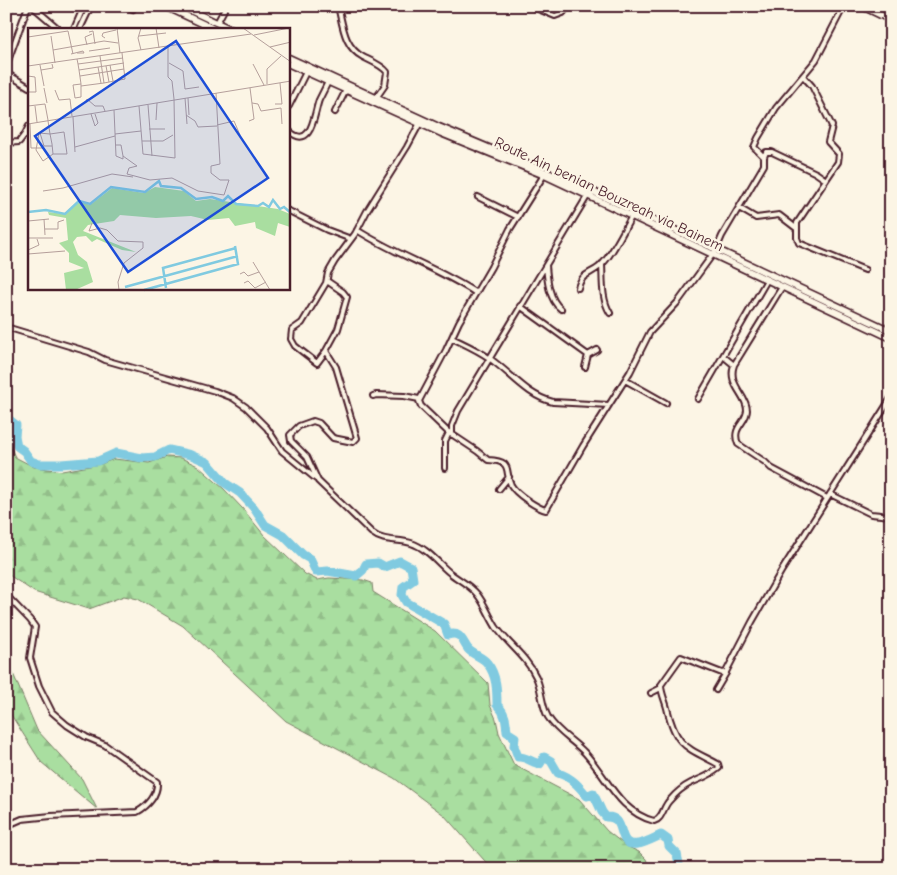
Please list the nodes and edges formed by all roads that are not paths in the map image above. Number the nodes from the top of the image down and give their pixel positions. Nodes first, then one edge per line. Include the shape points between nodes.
1 (12, 6) edge
2 (28, 6) edge
3 (32, 6) edge
4 (84, 6) edge
5 (91, 6) edge
6 (126, 6) edge
7 (134, 6) edge
8 (165, 6) edge
9 (182, 6) edge
10 (226, 6) edge
11 (338, 6) edge
12 (531, 6) edge
13 (569, 6) edge
14 (844, 6) edge
15 (862, 6) edge
16 (6, 11) edge
17 (891, 20) edge
18 (215, 26) edge
19 (58, 28) edge
20 (74, 28) edge
21 (80, 28) edge
22 (290, 59) edge
23 (290, 64) edge
24 (6, 66) edge
25 (307, 70) junction
26 (6, 73) edge
27 (803, 76) junction
28 (328, 82) junction
29 (28, 87) edge
30 (346, 90) junction
31 (376, 99) junction
32 (290, 104) edge
33 (335, 112) dead end
34 (421, 122) junction
35 (290, 132) edge
36 (27, 136) edge
37 (6, 143) edge
38 (764, 157) junction
39 (544, 175) junction
40 (826, 180) junction
41 (588, 195) junction
42 (478, 197) dead end
43 (739, 208) junction
44 (290, 212) edge
45 (632, 216) junction
46 (518, 217) junction
47 (796, 228) junction
48 (357, 230) junction
49 (351, 239) junction
50 (714, 252) junction
51 (602, 264) junction
52 (546, 265) junction
53 (865, 270) dead end
54 (327, 280) junction
55 (767, 280) junction
56 (782, 287) junction
57 (578, 288) dead end
58 (476, 293) junction
59 (520, 306) junction
60 (560, 309) dead end
61 (610, 313) dead end
62 (6, 327) edge
63 (891, 331) edge
64 (452, 338) junction
65 (891, 338) edge
66 (597, 350) dead end
67 (326, 351) junction
68 (588, 355) junction
69 (723, 356) junction
70 (490, 359) junction
71 (734, 365) junction
72 (585, 367) dead end
73 (625, 380) junction
74 (373, 396) dead end
75 (891, 398) edge
76 (419, 399) junction
77 (698, 399) dead end
78 (666, 403) dead end
79 (609, 405) junction
80 (450, 434) junction
81 (445, 468) dead end
82 (509, 477) junction
83 (318, 481) junction
84 (499, 489) dead end
85 (828, 496) junction
86 (891, 516) edge
87 (6, 596) edge
88 (726, 672) junction
89 (661, 688) junction
90 (716, 690) dead end
91 (651, 693) dead end
92 (6, 826) edge

1 - 16 street
2 - 24 street
3 - 19 street
4 - 20 street
5 - 21 street
6 - 7 street via 132,9
8 - 18 main road
9 - 18 main road
10 - 18 street
11 - 31 street via 349,46 387,72 385,85
12 - 13 street via 555,16 564,14
14 - 27 street
15 - 17 main road
22 - 25 main road, Route Ain benian Bouzreah via Bainem
23 - 25 main road, Route Ain benian Bouzreah via Bainem
25 - 28 main road, Route Ain benian Bouzreah via Bainem
25 - 31 main road, Route Ain benian Bouzreah via Bainem
25 - 32 street
26 - 29 street
27 - 38 street via 776,108 755,144 755,149
27 - 40 street via 812,86 832,126 828,142 839,154 838,162
28 - 30 main road, Route Ain benian Bouzreah via Bainem
28 - 35 street via 311,130 300,136
30 - 33 street
30 - 34 main road, Route Ain benian Bouzreah via Bainem
31 - 34 main road, Route Ain benian Bouzreah via Bainem
34 - 39 main road, Route Ain benian Bouzreah via Bainem
34 - 48 street
34 - 50 main road, Route Ain benian Bouzreah via Bainem via 596,193
36 - 37 street via 19,142
38 - 40 street via 766,152 772,152
38 - 43 street via 761,173
39 - 41 main road, Route Ain benian Bouzreah via Bainem
39 - 46 street
40 - 47 street
41 - 45 main road, Route Ain benian Bouzreah via Bainem
41 - 52 street
42 - 46 street
43 - 47 street via 756,218 778,215
43 - 50 street
44 - 49 street
45 - 50 main road, Route Ain benian Bouzreah via Bainem
45 - 51 street
46 - 58 street
47 - 53 street via 799,243
48 - 49 street
48 - 58 street
49 - 54 street via 335,261
50 - 55 main road, Route Ain benian Bouzreah via Bainem
50 - 63 main road, Route Ain benian Bouzreah via Bainem
50 - 73 street via 678,302 650,332
51 - 57 street via 583,276
51 - 61 street via 603,298
52 - 59 street
52 - 60 street via 553,300
54 - 67 street via 345,294 347,300 338,329
54 - 67 street via 302,323 294,328 291,339 317,363
55 - 56 main road, Route Ain benian Bouzreah via Bainem
55 - 69 street
56 - 65 main road, Route Ain benian Bouzreah via Bainem
56 - 71 street
58 - 64 street
59 - 68 street
59 - 70 street
62 - 83 street via 232,398 263,424 282,451
64 - 70 street
64 - 76 street
66 - 68 street
67 - 83 street via 336,367 357,438 353,442 333,438 313,421 292,432 291,441 307,457
68 - 72 street
69 - 71 street
69 - 77 street
70 - 79 street via 545,400
70 - 80 street via 453,422
71 - 85 street via 732,374 747,410 737,432 738,444 771,468
73 - 78 street
73 - 79 street
74 - 76 street
75 - 85 street
76 - 80 street via 421,406
79 - 82 street via 546,510 518,493
80 - 81 street via 445,441
80 - 82 street via 488,460 505,465
82 - 84 street
83 - 89 street via 375,535 417,546 475,592 496,628 536,675 546,713 554,725 588,755 614,794 640,815 654,821 660,818 668,802 681,789 709,776 718,768 718,764 681,742
85 - 86 street via 871,514
85 - 88 street via 752,622
87 - 92 street via 35,627 30,658 52,712 67,725 105,745 158,782 158,790 146,807 138,812 22,819
88 - 89 street via 681,656
88 - 90 street
89 - 91 street

